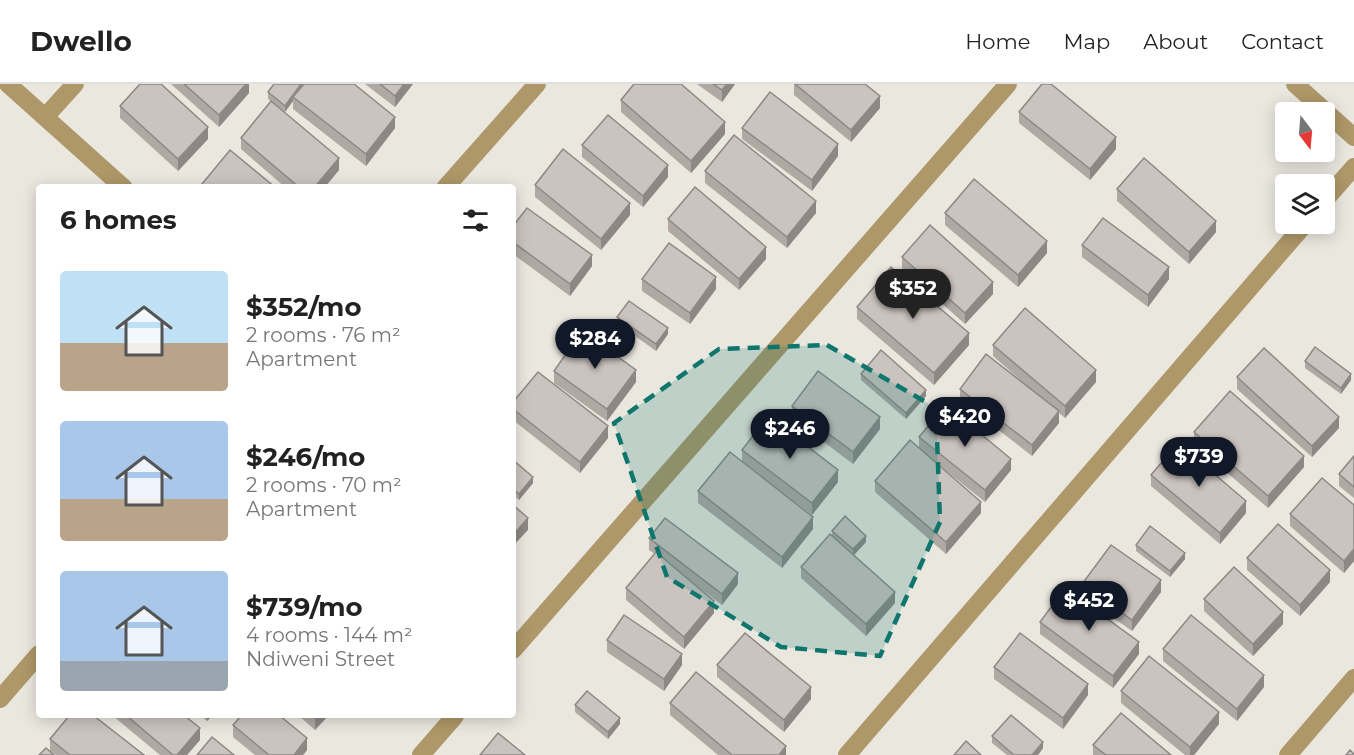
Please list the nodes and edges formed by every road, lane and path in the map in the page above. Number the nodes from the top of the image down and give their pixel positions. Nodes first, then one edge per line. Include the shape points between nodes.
1 (8, 84) edge
2 (75, 84) edge
3 (537, 84) edge
4 (1008, 84) edge
5 (1295, 84) edge
6 (46, 116) junction
7 (1354, 137) edge
8 (1354, 167) edge
9 (120, 184) edge
10 (449, 184) edge
11 (1335, 189) edge
12 (1296, 234) edge
13 (516, 647) edge
14 (36, 657) edge
15 (1354, 678) edge
16 (0, 699) edge
17 (453, 718) edge
18 (421, 755) edge
19 (847, 755) edge
20 (1288, 755) edge

1 - 6 street
2 - 6 street
3 - 10 street
4 - 13 street
5 - 7 street
6 - 9 street
8 - 11 street
12 - 19 street
14 - 16 street
15 - 20 street
17 - 18 street

